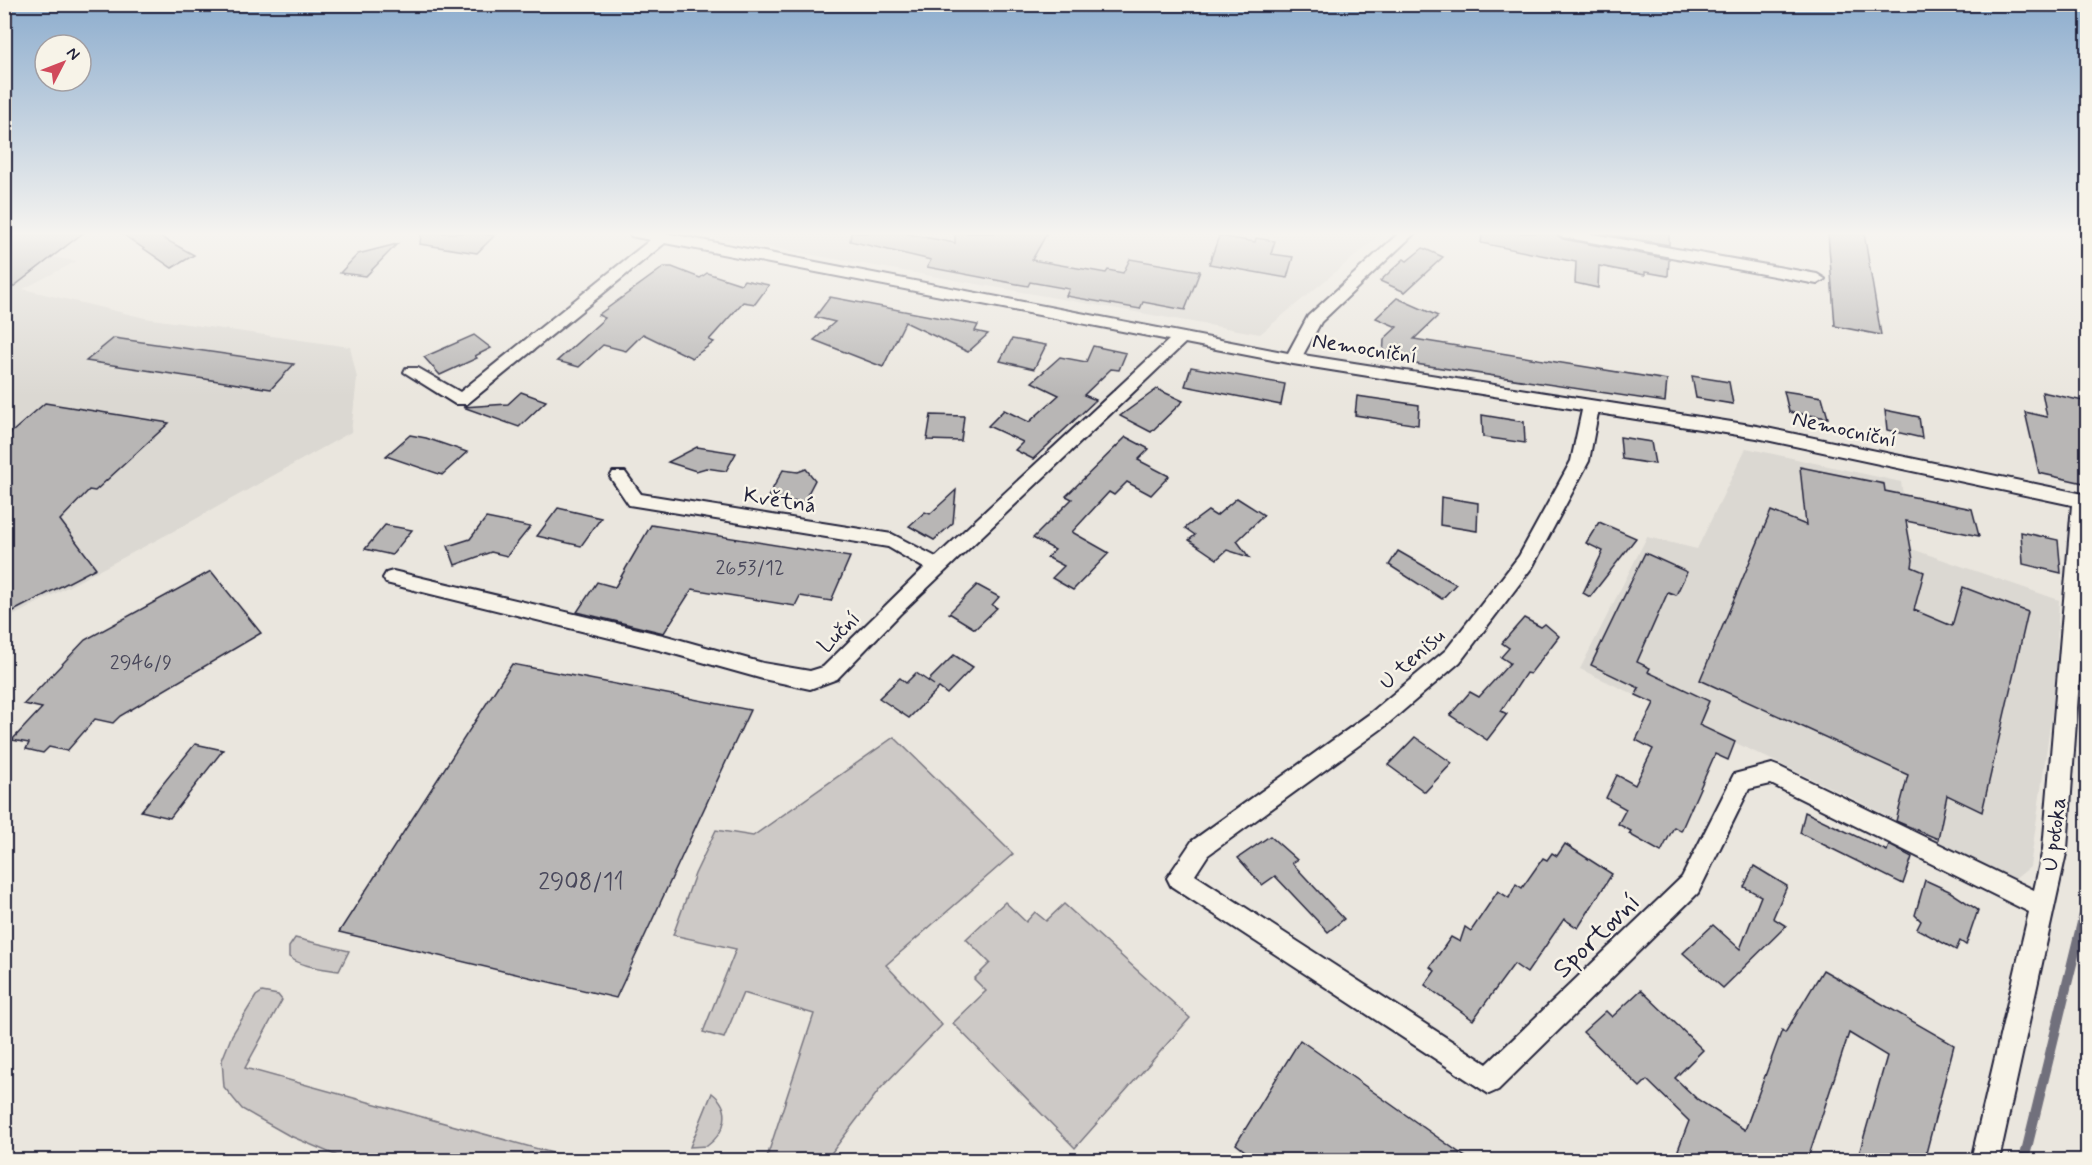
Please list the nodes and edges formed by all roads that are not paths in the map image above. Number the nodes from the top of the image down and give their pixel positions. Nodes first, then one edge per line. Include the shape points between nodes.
1 (601, 287) edge
2 (921, 287) edge
3 (1346, 287) edge
4 (1180, 338) junction
5 (1293, 359) junction
6 (412, 372) dead end
7 (1591, 406) junction
8 (619, 477) dead end
9 (2085, 502) edge
10 (938, 567) junction
11 (393, 578) dead end
12 (1179, 878) joint
13 (2042, 906) junction
14 (1985, 1161) edge

1 - 6 street via 461,400
2 - 4 street, Nemocniční
3 - 5 street via 1314,319
4 - 5 street, Nemocniční
4 - 10 street, Luční
5 - 7 street, Nemocniční
7 - 9 street, Nemocniční via 1757,432
7 - 12 street, U tenisu via 1580,461 1531,551 1453,656 1376,721 1200,848
8 - 10 street, Květná via 635,500 892,541
9 - 13 street, U potoka via 2055,849
10 - 11 street, Luční via 830,673 810,680
12 - 13 street, Sportovní via 1489,1081 1690,885 1742,781 1772,774
13 - 14 street, U potoka

